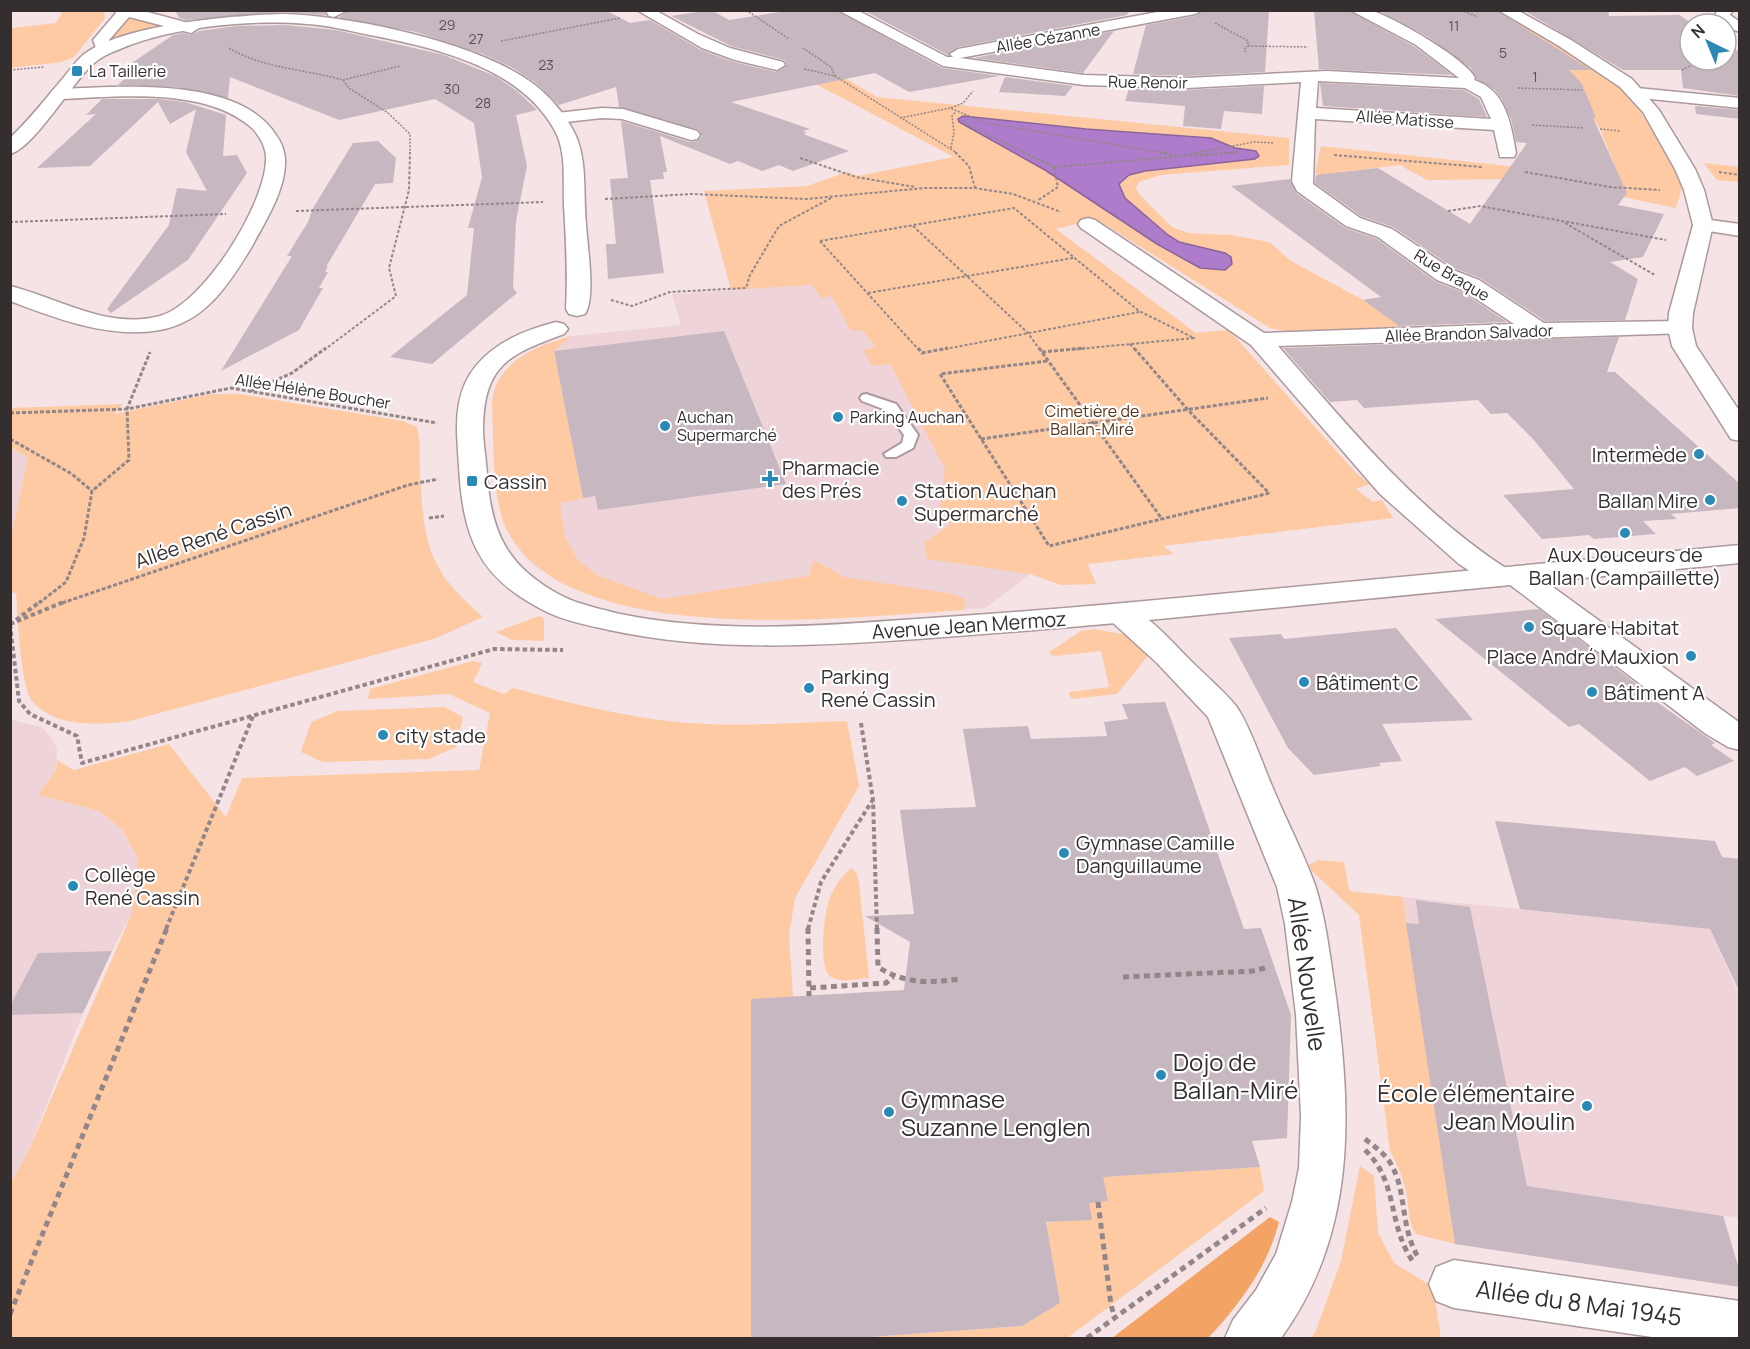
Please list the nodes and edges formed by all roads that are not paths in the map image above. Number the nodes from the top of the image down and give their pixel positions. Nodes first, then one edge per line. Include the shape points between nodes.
1 (644, 10) edge
2 (1357, 10) edge
3 (1505, 10) edge
4 (1726, 10) edge
5 (122, 11) edge
6 (335, 11) edge
7 (849, 11) edge
8 (1194, 11) edge
9 (306, 13) edge
10 (350, 26) junction
11 (191, 28) junction
12 (1740, 28) edge
13 (104, 50) junction
14 (936, 58) junction
15 (777, 65) road end
16 (1310, 77) junction
17 (1472, 83) junction
18 (1637, 93) junction
19 (59, 94) junction
20 (1740, 103) edge
21 (1308, 112) junction
22 (557, 118) junction
23 (1502, 125) junction
24 (691, 135) dead end
25 (10, 149) edge
26 (1507, 153) dead end
27 (1088, 224) road end
28 (1703, 225) junction
29 (1740, 230) edge
30 (10, 293) edge
31 (1680, 328) junction
32 (1540, 331) junction
33 (1252, 334) junction
34 (866, 398) dead end
35 (1740, 433) edge
36 (891, 454) dead end
37 (1740, 554) edge
38 (1508, 576) junction
39 (1122, 614) junction
40 (1740, 739) edge
41 (1438, 1272) road end
42 (1740, 1326) edge
43 (1251, 1338) edge

1 - 15 street via 720,52
2 - 17 street via 1422,42 1465,73
3 - 18 street via 1584,54
4 - 12 street via 1724,20
5 - 11 street
5 - 13 street via 100,40
6 - 9 street via 325,17
6 - 10 street via 336,17
7 - 14 street, Rue Renoir
8 - 14 street, Allée Cézanne
9 - 10 street
9 - 11 street
10 - 22 street via 440,47 494,68 534,93
11 - 13 street via 150,35
13 - 19 street via 84,63
14 - 16 street, Rue Renoir via 965,65 1117,82
16 - 17 street, Rue Renoir
16 - 21 street, Rue Braque
17 - 23 street via 1489,95
18 - 20 street
18 - 28 street via 1685,169
19 - 25 street
19 - 30 street via 168,93 239,112 255,121 268,136 276,159 268,193 218,282 201,301 178,316 161,322 98,323
21 - 23 street, Allée Matisse
21 - 32 street, Rue Braque via 1302,181 1310,193 1353,222 1385,233
22 - 24 street via 623,114
22 - 39 street, Avenue Jean Mermoz via 570,145 579,284 570,313 506,350 483,370 474,387 470,429 481,532 488,549 516,580 546,600 592,617 670,632 849,634
23 - 26 street
27 - 33 street
28 - 29 street
28 - 31 street
31 - 32 street, Allée Brandon Salvador
31 - 35 street via 1693,363
32 - 33 street, Allée Brandon Salvador
33 - 38 street via 1390,488 1470,558
34 - 36 lane via 891,407 911,435 908,445
37 - 38 street, Avenue Jean Mermoz
38 - 39 street, Avenue Jean Mermoz
38 - 40 street
39 - 43 street, Allée Nouvelle via 1223,713 1296,887 1305,924 1317,1015 1324,1128 1322,1168 1298,1262 1274,1307
41 - 42 street, Allée du 8 Mai 1945

